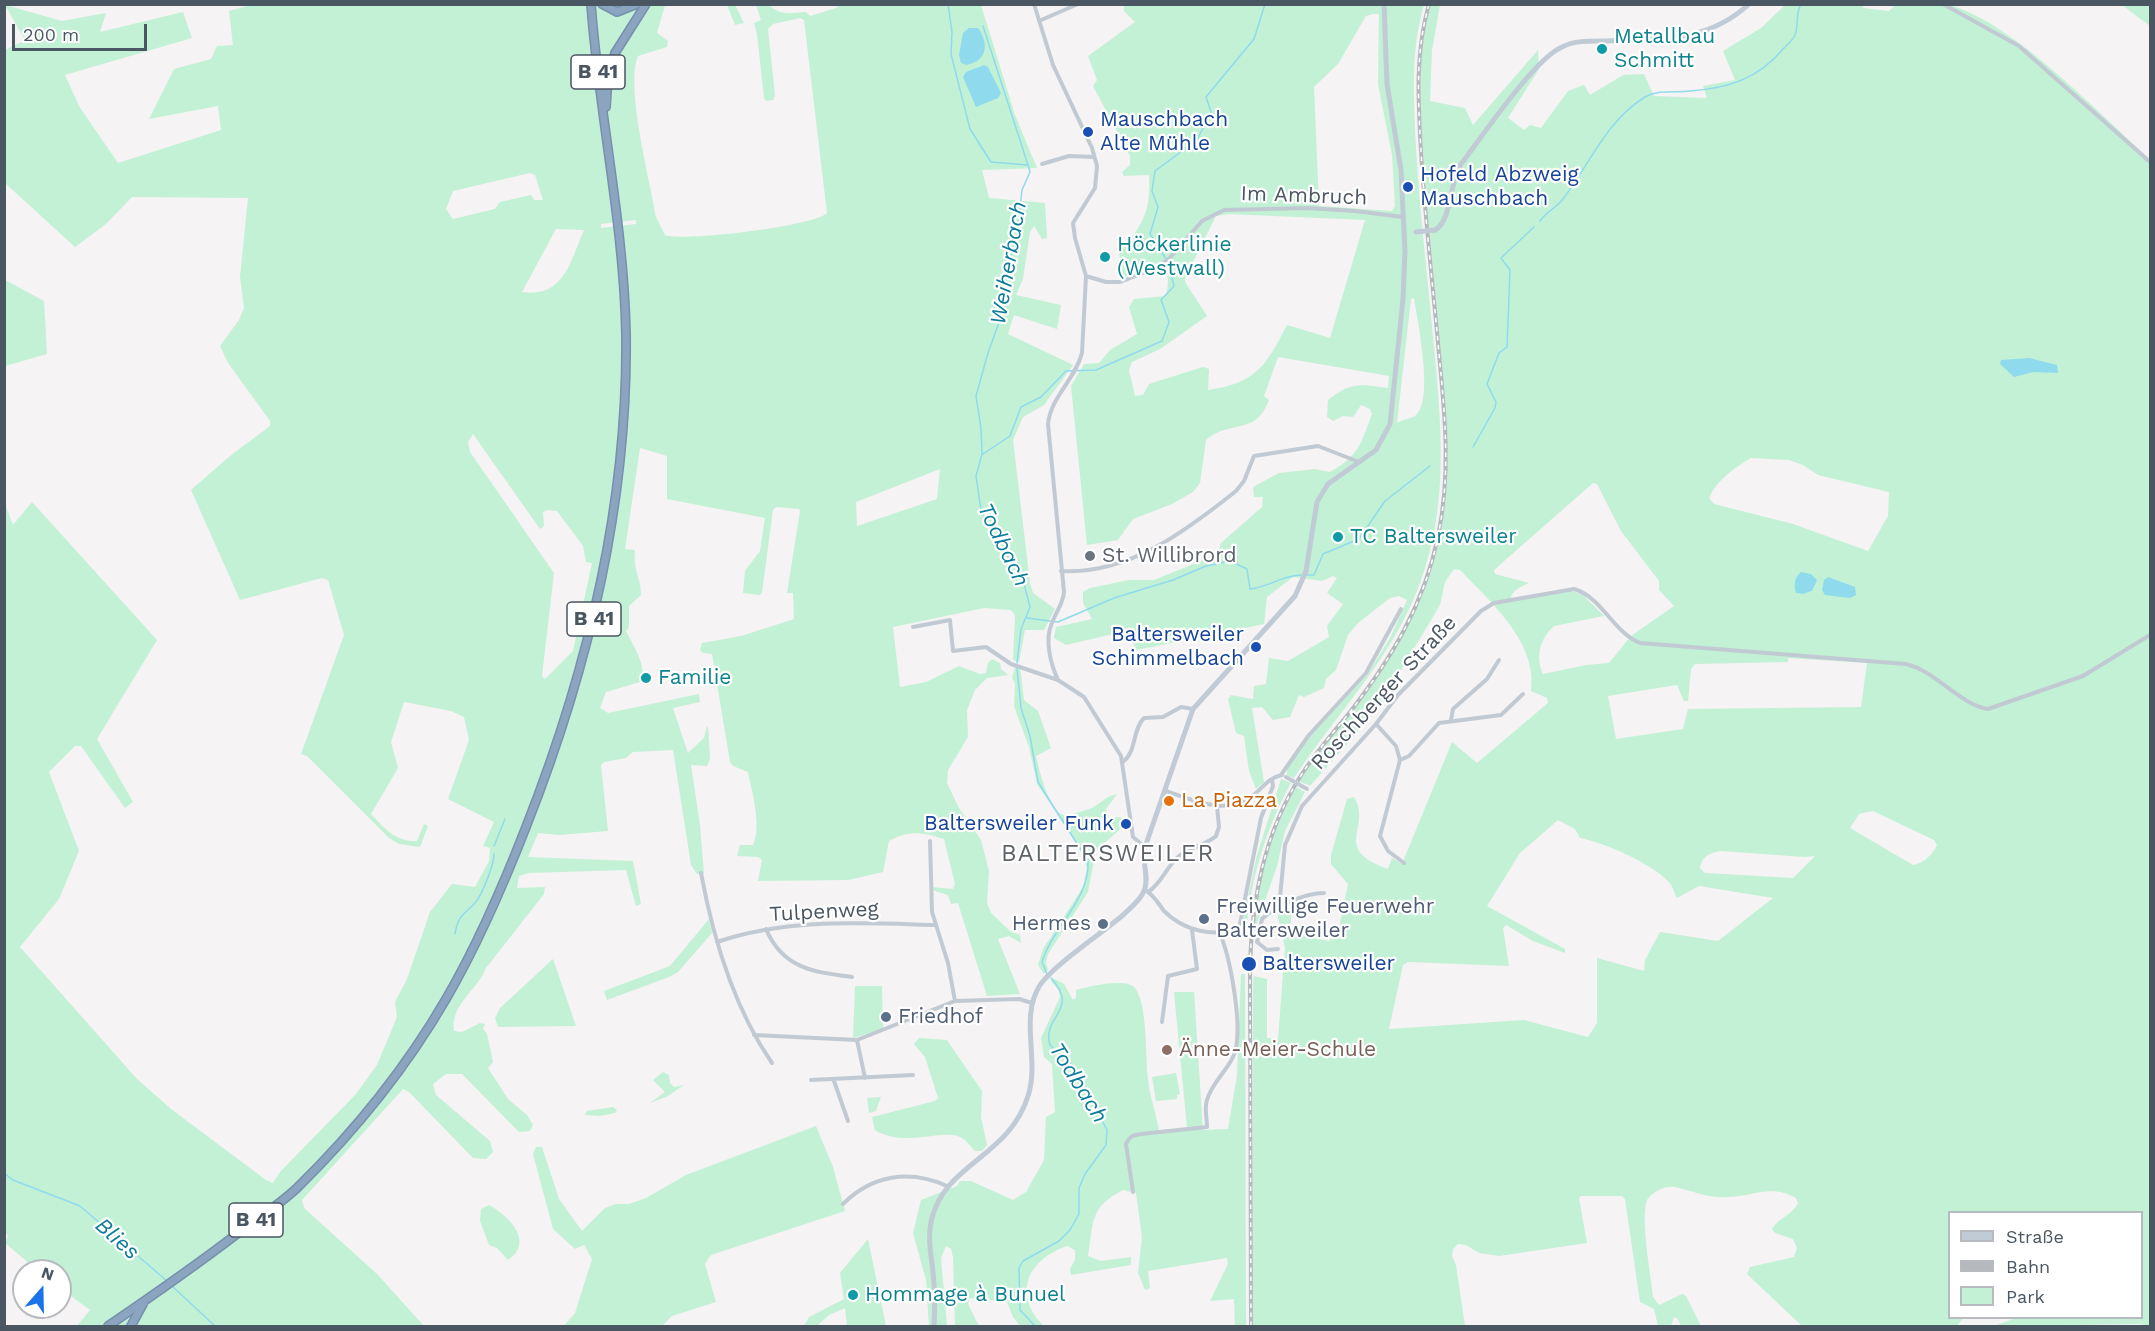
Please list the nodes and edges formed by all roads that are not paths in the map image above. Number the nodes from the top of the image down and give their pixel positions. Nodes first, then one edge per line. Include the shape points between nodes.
1 (591, 4) edge
2 (602, 4) edge
3 (637, 4) edge
4 (646, 4) edge
5 (1034, 4) edge
6 (1077, 4) edge
7 (1384, 4) edge
8 (1749, 4) edge
9 (1943, 4) edge
10 (1039, 21) junction
11 (608, 140) junction
12 (1094, 157) junction
13 (2151, 162) edge
14 (1042, 164) dead end
15 (1403, 217) junction
16 (1404, 233) junction
17 (1086, 276) junction
18 (1360, 463) junction
19 (1061, 571) junction
20 (1401, 609) dead end
21 (913, 627) dead end
22 (2151, 634) edge
23 (1499, 660) dead end
24 (1058, 680) junction
25 (1523, 694) dead end
26 (1193, 709) junction
27 (1451, 720) junction
28 (1376, 724) junction
29 (1400, 760) junction
30 (1123, 762) junction
31 (1283, 776) junction
32 (1272, 779) junction
33 (1166, 791) junction
34 (1313, 792) junction
35 (1217, 806) junction
36 (930, 841) dead end
37 (1145, 847) junction
38 (1404, 863) dead end
39 (702, 873) dead end
40 (1147, 891) junction
41 (1324, 893) dead end
42 (1279, 908) junction
43 (935, 925) junction
44 (766, 929) junction
45 (1192, 930) junction
46 (1219, 931) junction
47 (717, 942) junction
48 (1278, 949) dead end
49 (852, 977) dead end
50 (955, 1001) junction
51 (1032, 1003) junction
52 (1162, 1022) dead end
53 (754, 1035) junction
54 (857, 1040) junction
55 (772, 1063) dead end
56 (913, 1075) dead end
57 (865, 1078) junction
58 (811, 1080) dead end
59 (834, 1081) junction
60 (848, 1121) dead end
61 (947, 1186) junction
62 (1133, 1192) dead end
63 (843, 1204) dead end
64 (146, 1301) junction
65 (108, 1326) edge
66 (130, 1326) edge
67 (934, 1326) edge

1 - 11 highway, B 41
2 - 3 highway via 616,12
4 - 11 highway via 621,40 611,66 606,90
5 - 10 street
6 - 10 street
7 - 15 main road via 1387,84 1401,170
8 - 16 main road, bridge via 1716,28 1692,35 1564,45 1542,61 1456,171 1445,220 1435,230
9 - 13 street via 2019,46
10 - 12 street via 1053,65
11 - 64 highway, B 41 via 626,316 619,473 604,576 591,630 558,742 522,838 474,946 424,1034 362,1118 294,1191
12 - 14 street via 1065,156
12 - 17 street via 1096,183 1076,217 1073,230
15 - 16 main road
15 - 17 street, Im Ambruch via 1307,208 1224,210 1193,230 1164,263 1120,282
16 - 18 main road via 1403,299 1391,416 1383,441
17 - 19 street via 1083,344 1078,366 1048,416
18 - 19 street via 1318,446 1254,456 1236,491 1160,544 1097,570
18 - 26 main road via 1328,484 1317,502 1305,574 1290,602
19 - 24 street via 1064,599 1051,625 1050,656
20 - 31 street via 1366,673 1309,735
21 - 24 street via 947,619 951,622 953,651 986,647 1014,665
22 - 28 street, Roschberger Straße via 2083,676 1988,709 1906,664 1640,643 1628,637 1585,593 1574,589 1494,603 1481,611 1398,695
23 - 27 street via 1487,679 1453,709
24 - 30 street via 1084,697
25 - 27 street via 1501,715
26 - 30 street via 1181,707 1163,717 1144,718
26 - 33 main road
27 - 29 street via 1438,723 1409,756
28 - 29 street via 1396,746
28 - 34 street, Roschberger Straße
29 - 38 street via 1379,832 1389,850
30 - 37 street via 1133,837
31 - 32 street, Roschberger Straße
31 - 34 street, Roschberger Straße, bridge
32 - 35 street, Roschberger Straße via 1246,801
32 - 46 street via 1239,929
33 - 35 street, Roschberger Straße
33 - 37 main road
34 - 42 street via 1288,833
35 - 40 street via 1216,836 1180,855
36 - 43 street via 930,893
37 - 40 main road via 1142,859
39 - 47 street
40 - 45 street via 1168,914
40 - 51 main road via 1045,979
41 - 42 street
42 - 48 street via 1262,919 1256,940 1267,950
43 - 44 street, Tulpenweg via 867,923
43 - 50 street
44 - 47 street, Tulpenweg
44 - 49 street via 774,945 796,966
45 - 46 street
45 - 52 street via 1197,969 1171,974 1166,979
46 - 62 street via 1232,970 1234,1055 1207,1100 1207,1127 1141,1134 1128,1140
47 - 53 street
50 - 51 street via 1019,999
50 - 54 street
51 - 61 main road via 1033,1067 1023,1110 999,1143
53 - 54 street
53 - 55 street
54 - 57 street
56 - 57 street
57 - 59 street
58 - 59 street
59 - 60 street
61 - 63 street via 923,1178 893,1177 866,1185
61 - 67 main road via 930,1227
64 - 65 highway, B 41
64 - 66 highway

